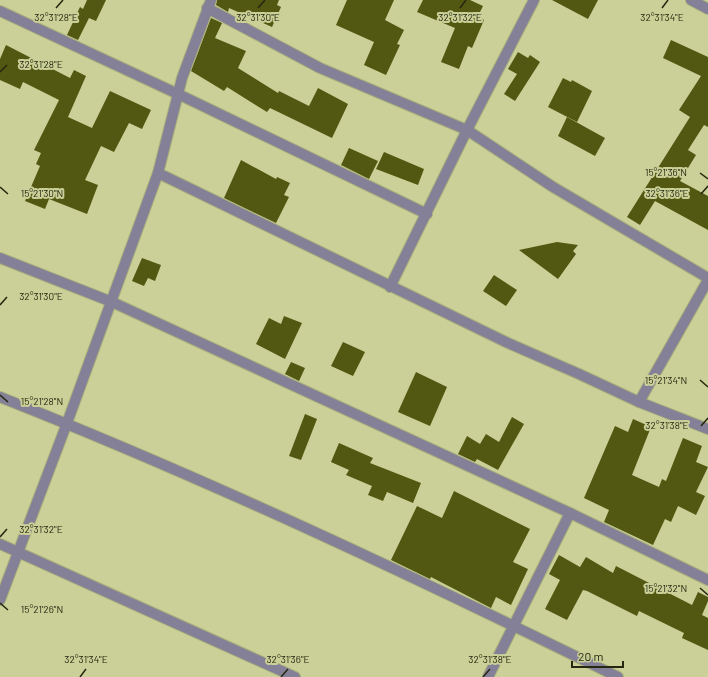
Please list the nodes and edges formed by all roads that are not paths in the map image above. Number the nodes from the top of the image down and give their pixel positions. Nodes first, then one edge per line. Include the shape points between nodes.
1 (534, 0) edge
2 (691, 0) edge
3 (209, 4) edge
4 (708, 9) edge
5 (0, 11) edge
6 (178, 94) junction
7 (467, 130) junction
8 (158, 173) junction
9 (427, 214) junction
10 (0, 258) edge
11 (708, 279) edge
12 (390, 287) junction
13 (112, 302) junction
14 (0, 397) edge
15 (639, 402) junction
16 (67, 424) junction
17 (708, 430) edge
18 (570, 513) junction
19 (0, 544) edge
20 (18, 552) junction
21 (708, 580) edge
22 (0, 600) edge
23 (514, 625) junction
24 (295, 677) edge
25 (488, 677) edge
26 (618, 677) edge

1 - 7 street
2 - 4 street
3 - 6 street
3 - 7 street via 320,68
5 - 6 street
6 - 8 street
6 - 9 street
7 - 9 street
7 - 11 street via 554,187
8 - 12 street
8 - 13 street
9 - 12 street
10 - 13 street
11 - 15 street
12 - 15 street
13 - 16 street
13 - 18 street
14 - 16 street
15 - 17 street
16 - 20 street
16 - 23 street via 292,520
18 - 21 street
18 - 23 street
19 - 20 street
20 - 22 street
20 - 24 street
23 - 25 street
23 - 26 street

